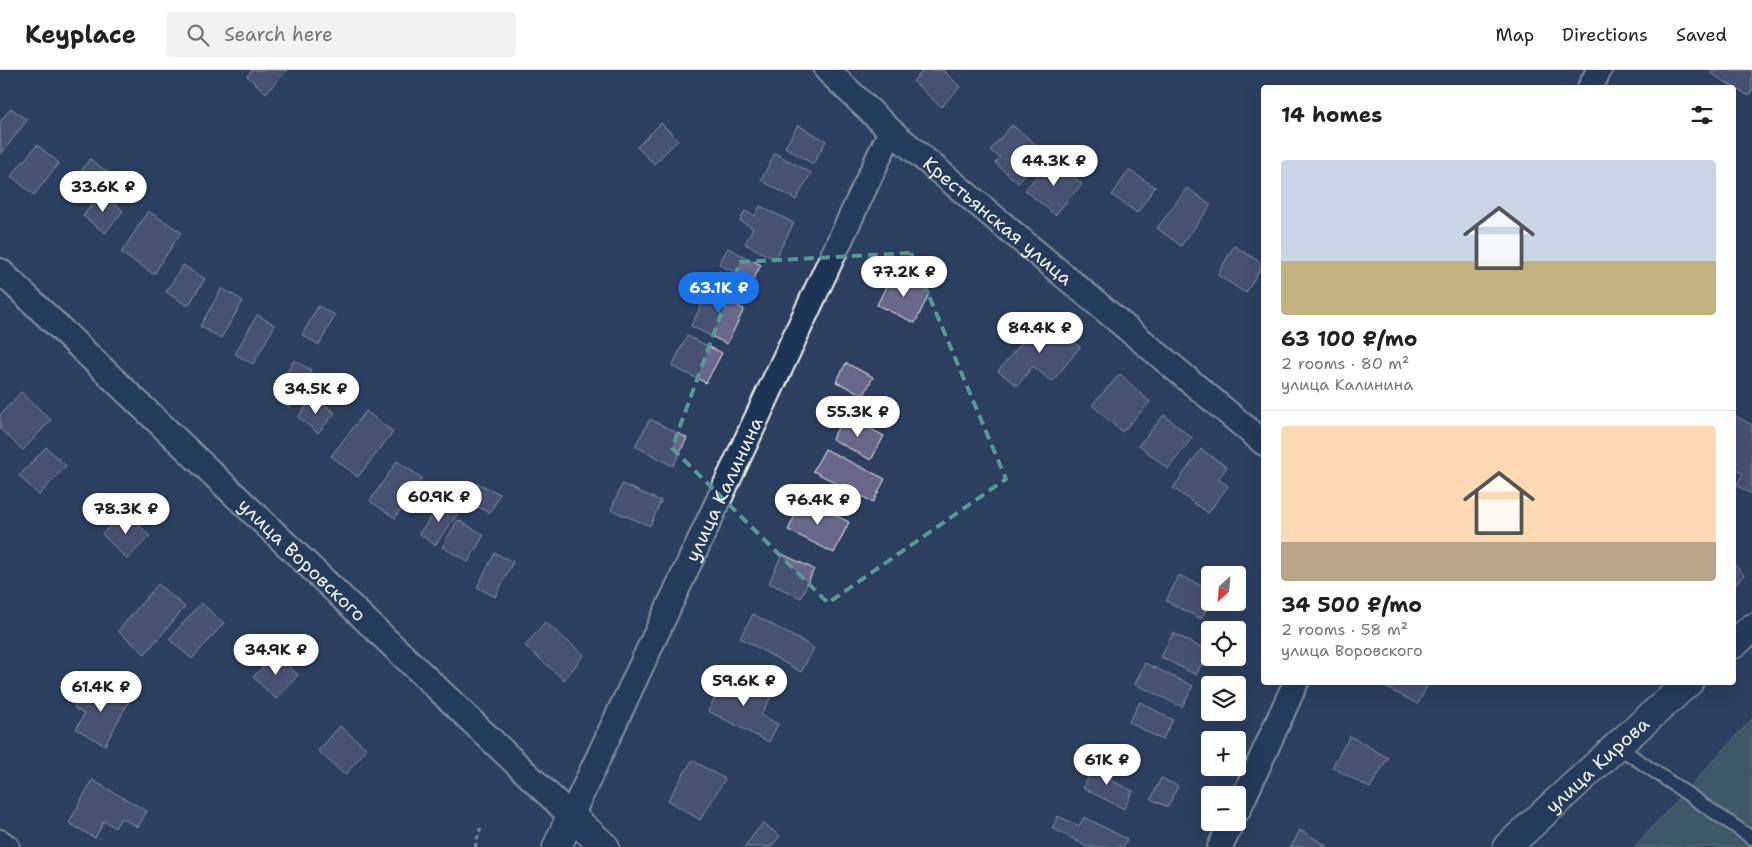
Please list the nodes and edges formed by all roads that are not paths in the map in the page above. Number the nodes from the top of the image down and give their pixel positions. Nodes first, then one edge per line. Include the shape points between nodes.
1 (827, 70) edge
2 (1599, 70) edge
3 (1592, 85) edge
4 (891, 131) junction
5 (0, 271) edge
6 (1261, 439) edge
7 (1752, 628) edge
8 (1736, 642) edge
9 (1295, 685) edge
10 (1687, 685) edge
11 (1617, 746) junction
12 (1246, 792) edge
13 (571, 816) junction
14 (1228, 831) edge
15 (1752, 838) edge
16 (0, 842) edge
17 (8, 847) edge
18 (557, 847) edge
19 (605, 847) edge
20 (1220, 847) edge
21 (1507, 847) edge

1 - 4 street, Крестьянская улица
2 - 3 street
4 - 6 street, Крестьянская улица
4 - 13 street, улица Калинина
5 - 13 street, улица Воровского
7 - 8 street
9 - 12 street
10 - 11 street, улица Кирова
11 - 15 lane
11 - 21 street, улица Кирова
13 - 18 street, улица Калинина
13 - 19 street, улица Воровского
14 - 20 street
16 - 17 street

